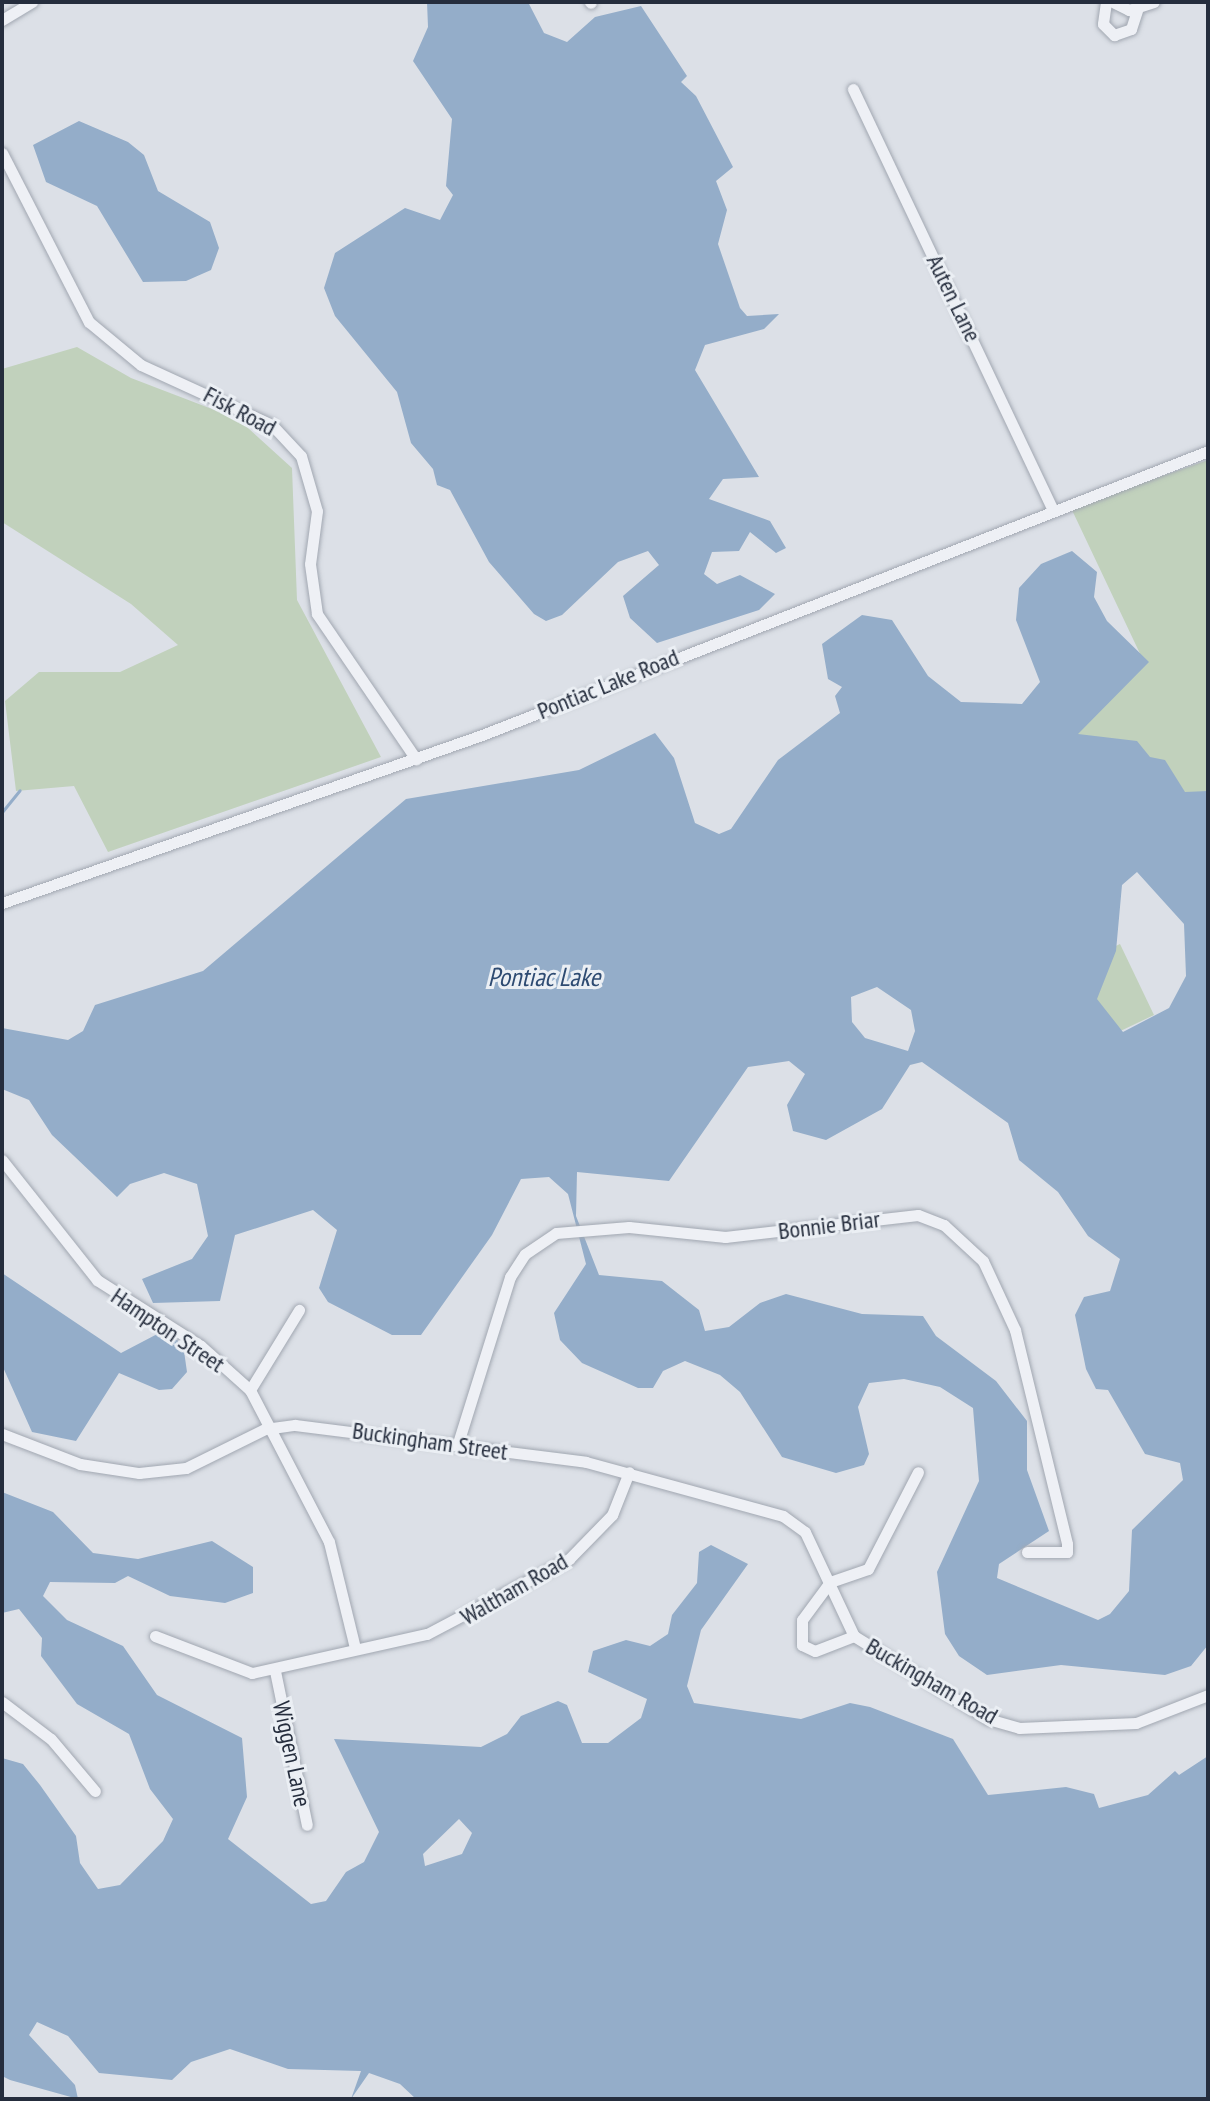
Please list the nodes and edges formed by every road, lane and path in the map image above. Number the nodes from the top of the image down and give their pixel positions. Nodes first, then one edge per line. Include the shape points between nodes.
1 (32, 2) edge
2 (1106, 2) edge
3 (1113, 2) edge
4 (1154, 2) edge
5 (1137, 10) junction
6 (2, 20) edge
7 (853, 89) dead end
8 (2, 153) edge
9 (1208, 451) edge
10 (1052, 509) junction
11 (416, 759) junction
12 (2, 903) edge
13 (2, 1160) edge
14 (299, 1310) dead end
15 (250, 1390) junction
16 (265, 1429) junction
17 (2, 1434) edge
18 (458, 1443) junction
19 (629, 1472) junction
20 (918, 1472) dead end
21 (1027, 1552) dead end
22 (830, 1582) junction
23 (155, 1636) dead end
24 (854, 1636) junction
25 (355, 1648) junction
26 (275, 1671) junction
27 (1208, 1695) edge
28 (2, 1702) edge
29 (95, 1791) dead end
30 (307, 1825) dead end

1 - 6 street
2 - 5 street via 1103,24 1114,35 1131,29
3 - 5 street
4 - 5 street
7 - 10 street, Auten Lane
8 - 11 street, Fisk Road via 89,322 141,365 272,425 301,456 317,511 310,564 317,614
9 - 10 street, Pontiac Lake Road
10 - 11 street, Pontiac Lake Road
11 - 12 street, Pontiac Lake Road
13 - 15 street, Hampton Street via 97,1280 201,1346
14 - 15 street
15 - 16 street, Hampton Street
16 - 17 street, Buckingham Street via 215,1458 160,1472 80,1464
16 - 18 street, Buckingham Street via 295,1425
16 - 25 street, Hampton Street via 325,1532
18 - 19 street, Buckingham Street
18 - 21 street, Bonnie Briar via 510,1277 540,1241 578,1229 725,1237 918,1215 963,1239 998,1286 1015,1330 1067,1544 1067,1552
19 - 22 street, Buckingham Street via 783,1516 805,1532
19 - 25 street, Waltham Road via 624,1495 596,1535 540,1578 440,1629
20 - 22 street via 868,1569
22 - 24 street, Buckingham Road
22 - 24 street via 802,1620 802,1645 815,1651
23 - 26 street via 229,1667
24 - 27 street, Buckingham Road via 988,1719 1019,1728 1136,1723
25 - 26 street, Wiggen Lane
26 - 30 street, Wiggen Lane
28 - 29 street via 51,1739

